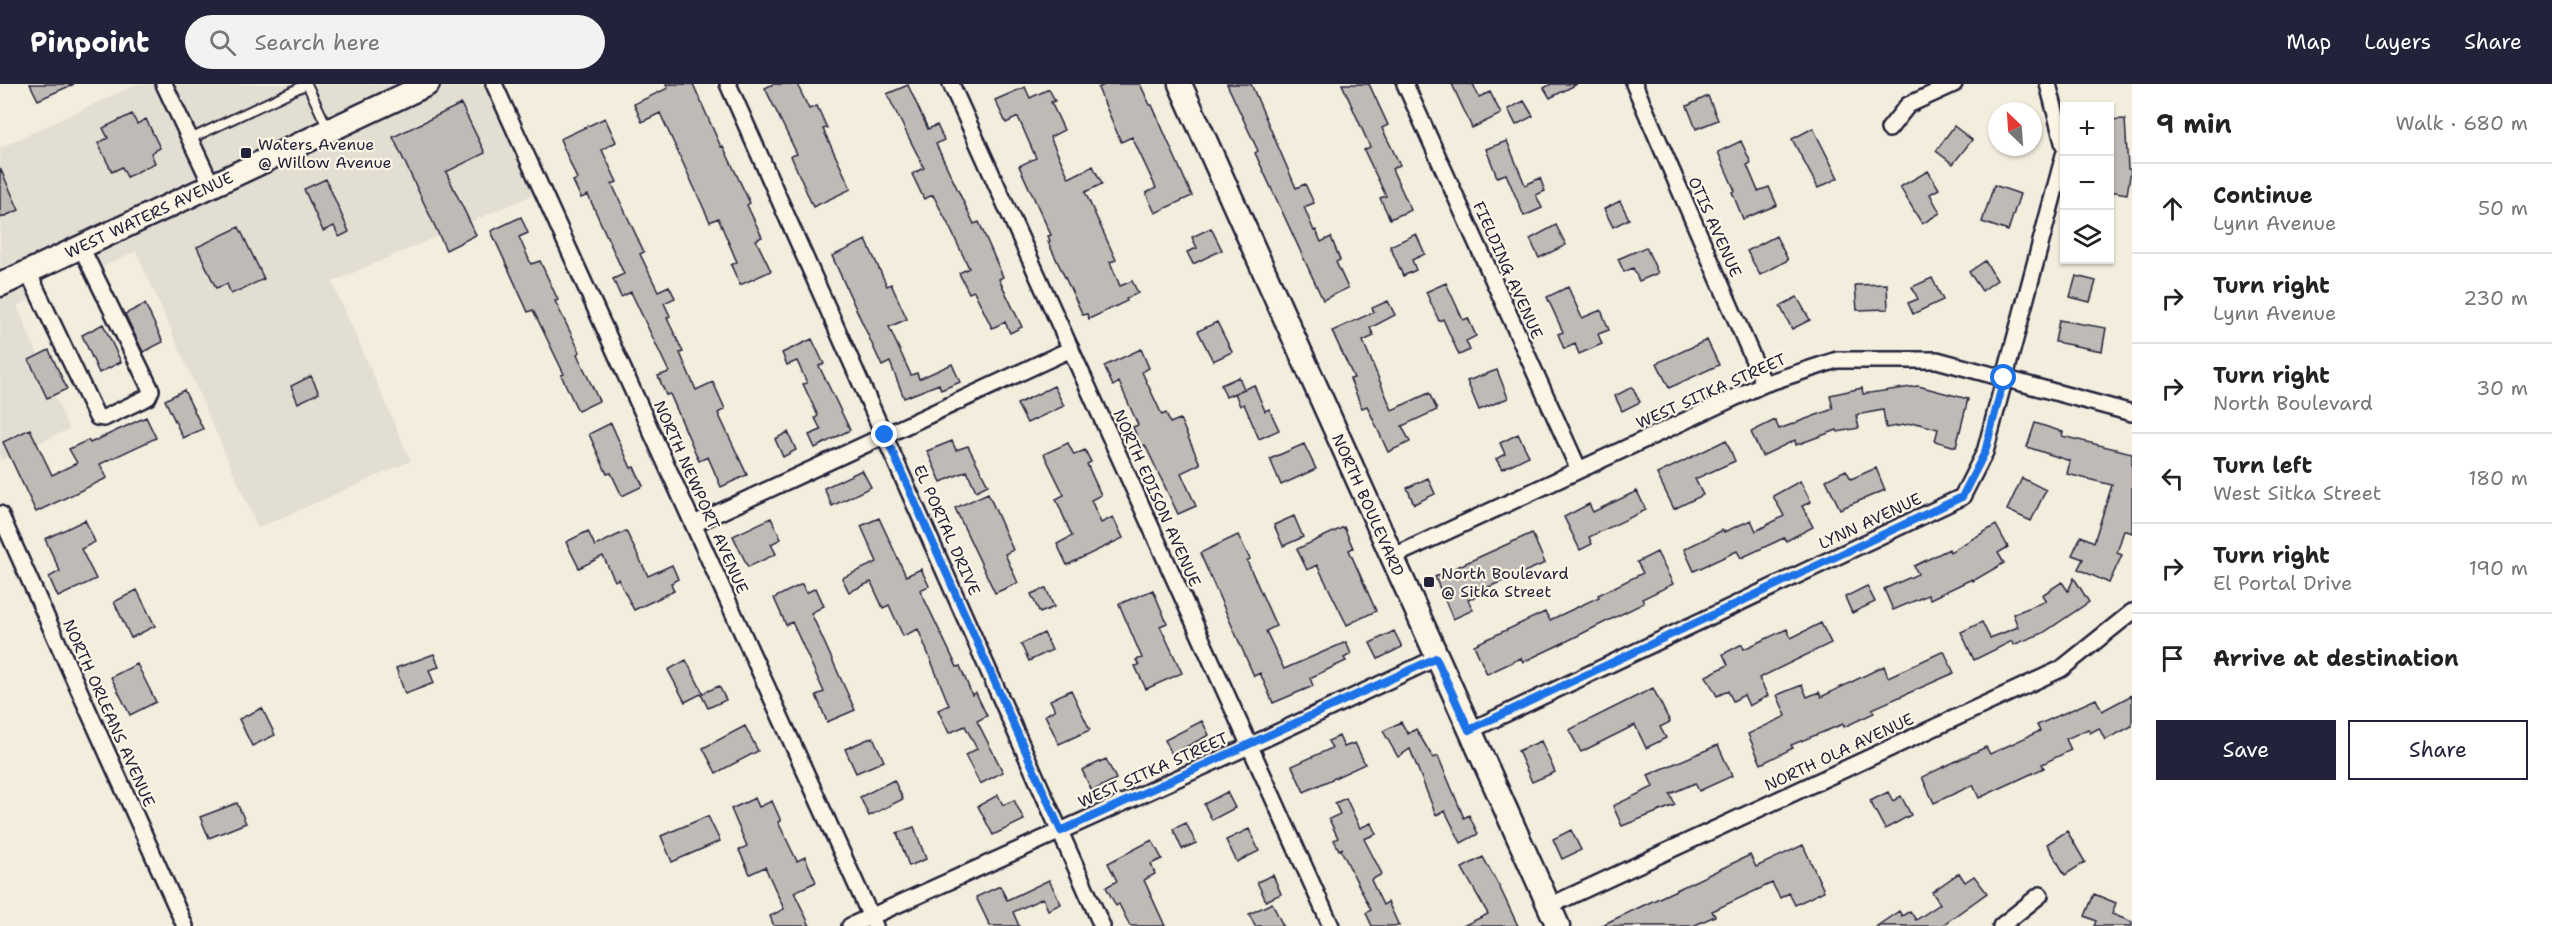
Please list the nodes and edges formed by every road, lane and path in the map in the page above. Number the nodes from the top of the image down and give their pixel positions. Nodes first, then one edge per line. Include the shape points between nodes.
1 (164, 84) edge
2 (307, 84) edge
3 (494, 84) edge
4 (728, 84) edge
5 (951, 84) edge
6 (1180, 84) edge
7 (1405, 84) edge
8 (1634, 84) edge
9 (1954, 84) edge
10 (2048, 84) edge
11 (419, 86) edge
12 (1889, 129) dead end
13 (329, 130) junction
14 (2060, 130) edge
15 (190, 139) junction
16 (2063, 156) edge
17 (212, 186) junction
18 (81, 247) junction
19 (28, 272) junction
20 (0, 285) edge
21 (1071, 349) junction
22 (2004, 378) junction
23 (1764, 384) junction
24 (2132, 413) edge
25 (885, 435) junction
26 (1579, 470) junction
27 (0, 514) edge
28 (694, 524) junction
29 (1392, 557) junction
30 (2132, 612) edge
31 (1436, 658) junction
32 (1469, 730) junction
33 (1249, 746) junction
34 (1061, 831) junction
35 (2040, 895) dead end
36 (1553, 916) edge
37 (873, 921) edge
38 (185, 926) edge
39 (850, 926) edge
40 (1102, 926) edge
41 (1331, 926) edge
42 (2001, 926) edge

1 - 15 street
2 - 13 lane
2 - 15 lane
3 - 28 street, NORTH NEWPORT AVENUE
4 - 25 street, EL PORTAL DRIVE
5 - 21 street, NORTH EDISON AVENUE
6 - 29 street, NORTH BOULEVARD
7 - 26 street, FIELDING AVENUE
8 - 23 street, OTIS AVENUE
9 - 12 street via 1908,105
10 - 14 street
11 - 13 street, WEST WATERS AVENUE
13 - 17 street, WEST WATERS AVENUE
15 - 17 street
16 - 22 street, LYNN AVENUE
17 - 18 street, WEST WATERS AVENUE
18 - 19 street, WEST WATERS AVENUE
18 - 19 street via 151,390 148,397 104,418 97,417
19 - 20 street, WEST WATERS AVENUE
21 - 25 street
21 - 33 street, NORTH EDISON AVENUE
22 - 23 street, WEST SITKA STREET via 1937,360 1838,360
22 - 24 street, WEST SITKA STREET
22 - 32 street, LYNN AVENUE via 1985,452 1962,497
23 - 26 street, WEST SITKA STREET
25 - 28 street
25 - 34 street, EL PORTAL DRIVE
26 - 29 street, WEST SITKA STREET
27 - 38 street, NORTH ORLEANS AVENUE
28 - 37 street, NORTH NEWPORT AVENUE
29 - 31 street, NORTH BOULEVARD
30 - 36 street, NORTH OLA AVENUE via 2061,669
31 - 32 street, NORTH BOULEVARD
31 - 33 street, WEST SITKA STREET
32 - 36 street, NORTH BOULEVARD
33 - 34 street, WEST SITKA STREET
33 - 41 street, NORTH EDISON AVENUE
34 - 37 street, WEST SITKA STREET
34 - 40 street, EL PORTAL DRIVE
35 - 42 street
37 - 39 street, WEST SITKA STREET

